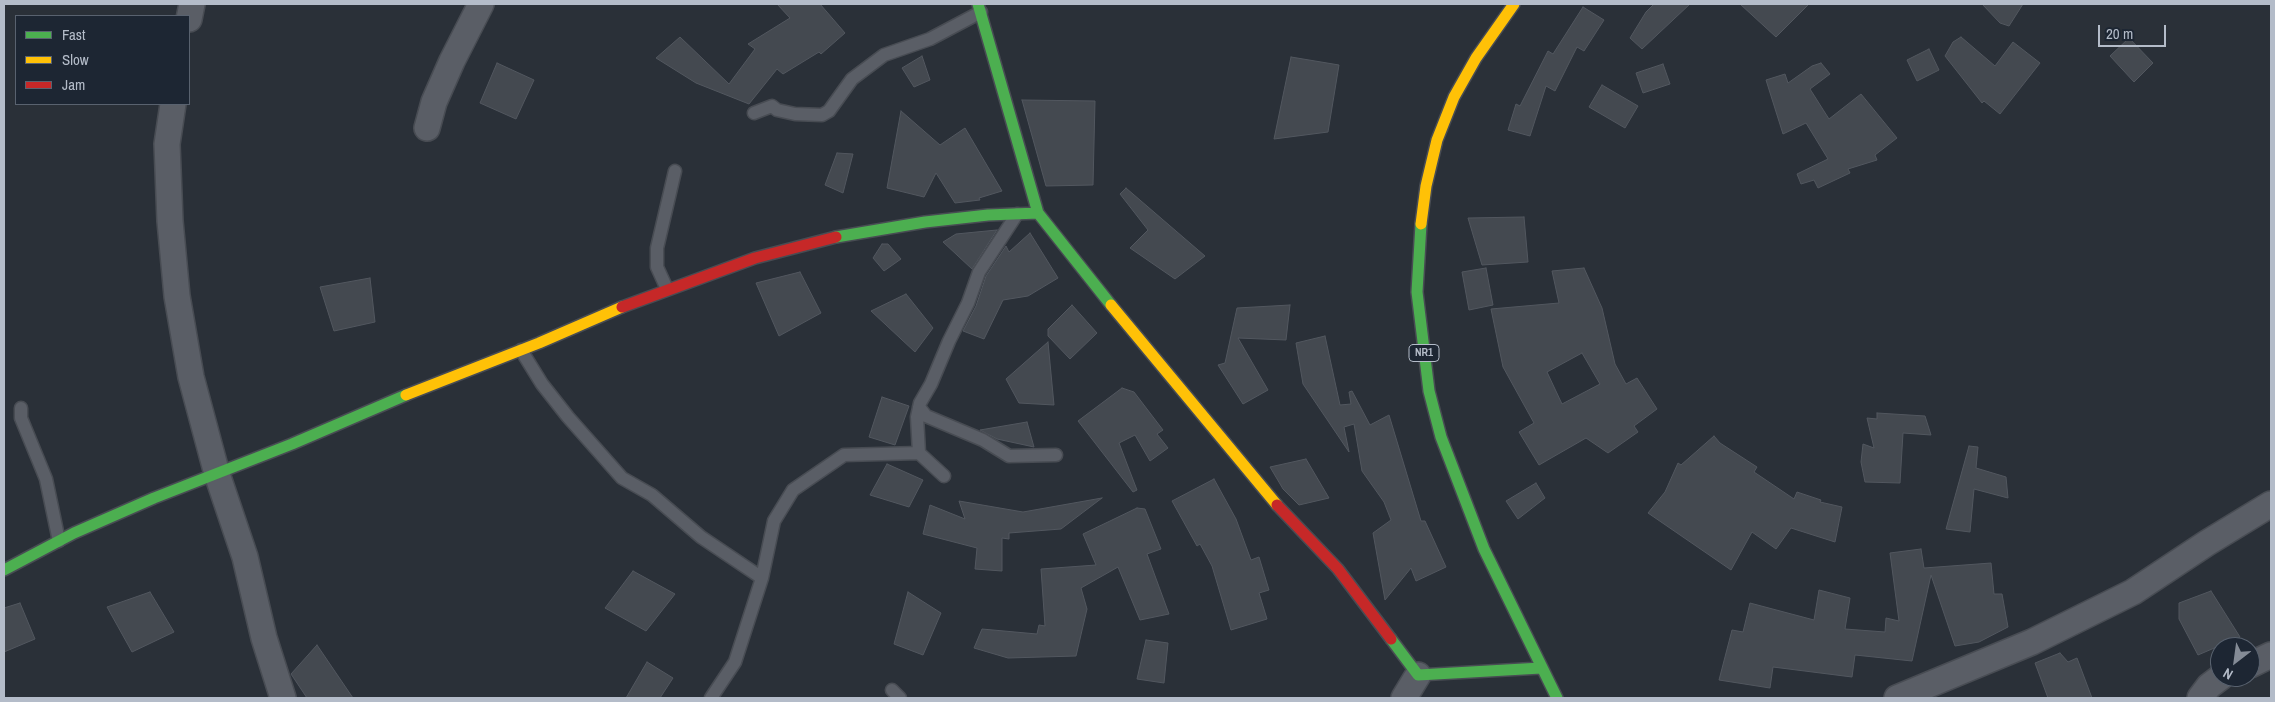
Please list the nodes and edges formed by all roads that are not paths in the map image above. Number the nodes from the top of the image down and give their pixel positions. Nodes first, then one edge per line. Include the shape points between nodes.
1 (481, 4) edge
2 (1514, 4) edge
3 (979, 8) edge
4 (173, 105) edge
5 (754, 112) dead end
6 (426, 128) dead end
7 (675, 171) dead end
8 (1038, 213) junction
9 (1017, 214) junction
10 (668, 289) junction
11 (522, 350) junction
12 (919, 407) junction
13 (21, 408) dead end
14 (919, 453) junction
15 (1056, 455) dead end
16 (217, 474) junction
17 (944, 476) dead end
18 (2271, 504) edge
19 (59, 541) junction
20 (4, 570) edge
21 (762, 578) junction
22 (1541, 668) junction
23 (1418, 675) junction
24 (2210, 685) edge
25 (283, 698) edge
26 (711, 698) edge
27 (1404, 698) edge
28 (1557, 698) edge
29 (1897, 698) edge
30 (2200, 698) edge

1 - 6 street via 452,61
2 - 22 main road, NR1 via 1476,58 1454,98 1437,140 1418,243 1417,292 1429,391 1441,437 1484,549
3 - 5 lane via 930,39 884,55 852,79 829,111 822,115 795,114 772,106
3 - 8 main road
4 - 16 street via 167,144 177,296 191,378
7 - 10 lane via 657,248 657,267
8 - 9 main road
8 - 23 main road via 1265,492 1338,569
9 - 10 main road via 854,232 754,258
9 - 12 lane via 979,272 968,304
10 - 11 main road
11 - 16 main road
11 - 21 lane via 542,384 622,478 652,495 701,537
12 - 14 lane
12 - 15 lane via 926,416 983,440 1009,456
13 - 19 lane via 21,418 46,480
14 - 17 lane
14 - 21 lane via 844,455 793,490 774,521
16 - 19 main road
16 - 25 street via 245,557 264,638
18 - 29 street via 2133,592 2032,642
19 - 20 main road
21 - 26 lane via 735,662
22 - 23 main road
22 - 28 main road, NR1
23 - 27 street
24 - 30 street

